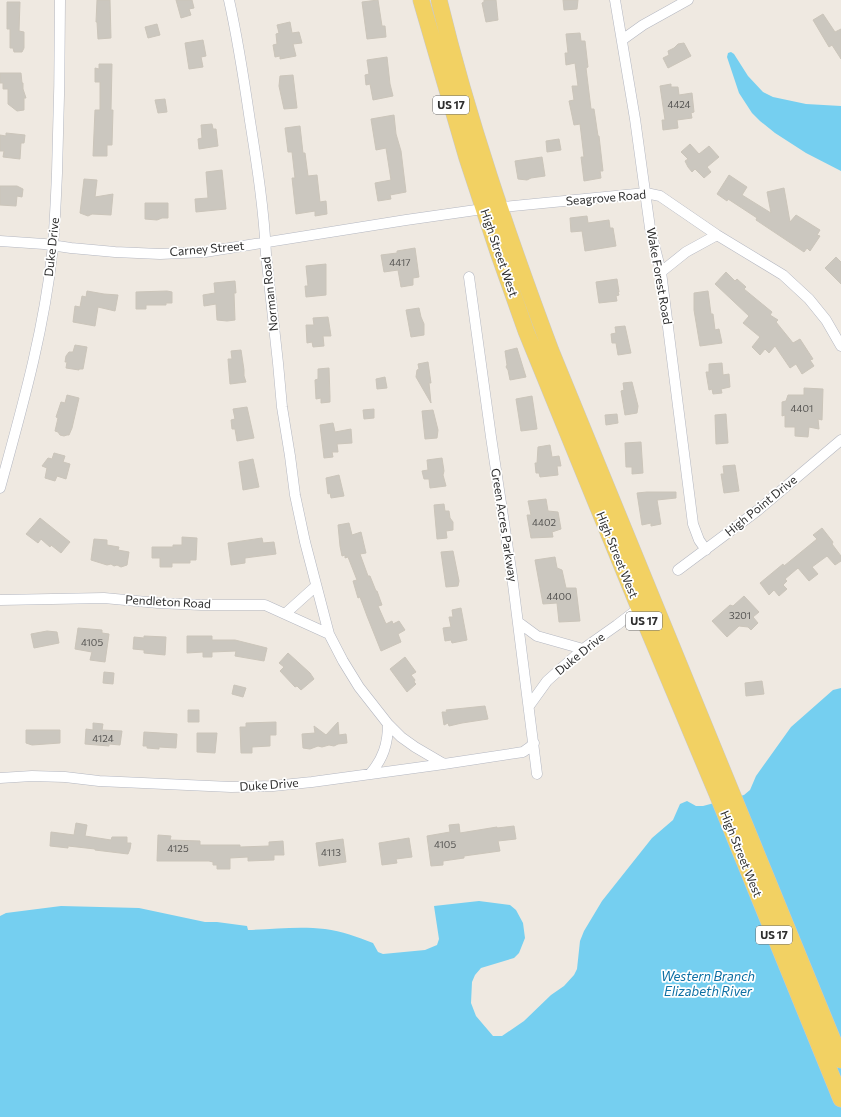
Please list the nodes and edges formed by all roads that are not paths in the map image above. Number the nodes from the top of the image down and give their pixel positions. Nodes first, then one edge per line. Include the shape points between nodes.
1 (60, 0) edge
2 (229, 0) edge
3 (421, 0) edge
4 (439, 0) edge
5 (615, 0) edge
6 (688, 0) edge
7 (670, 5) edge
8 (622, 40) junction
9 (646, 193) junction
10 (499, 207) junction
11 (483, 209) junction
12 (717, 235) junction
13 (0, 241) edge
14 (265, 243) junction
15 (53, 246) junction
16 (661, 272) junction
17 (469, 277) dead end
18 (841, 346) edge
19 (841, 440) edge
20 (0, 488) edge
21 (706, 550) junction
22 (678, 570) dead end
23 (316, 586) junction
24 (0, 600) edge
25 (639, 608) junction
26 (286, 613) junction
27 (518, 622) junction
28 (330, 634) junction
29 (582, 649) junction
30 (529, 706) junction
31 (388, 724) junction
32 (534, 743) junction
33 (444, 764) junction
34 (714, 768) junction
35 (370, 774) junction
36 (537, 774) dead end
37 (0, 778) edge
38 (841, 1060) edge
39 (841, 1099) edge

1 - 15 street, Duke Drive via 59,130
2 - 14 street, Norman Road via 255,153
3 - 11 main road, High Street West / US 17
4 - 10 main road, High Street West / US 17 via 473,127
5 - 8 street, Wake Forest Road
6 - 7 street
7 - 8 street
8 - 9 street, Wake Forest Road
9 - 10 street, Seagrove Road
9 - 12 street, Seagrove Road via 660,196
9 - 16 street, Wake Forest Road via 650,228
10 - 11 street, Seagrove Road
10 - 34 main road, High Street West / US 17 via 551,352
11 - 14 street, Carney Street
11 - 25 main road, High Street West / US 17 via 526,331
12 - 16 street via 686,252
12 - 18 street, Seagrove Road via 783,275 796,286 826,320
13 - 15 street, Carney Street
14 - 15 street, Carney Street via 205,252 160,254
14 - 23 street, Norman Road via 282,407 295,495
15 - 20 street, Duke Drive via 37,342
16 - 21 street, Wake Forest Road via 693,524
17 - 27 street, Green Acres Parkway
19 - 21 street, High Point Drive
21 - 22 street, High Point Drive
23 - 26 street
23 - 28 street, Norman Road
24 - 26 street, Pendleton Road via 104,598 201,605 265,605
25 - 29 street, Duke Drive
25 - 34 main road, High Street West / US 17
26 - 28 street, Pendleton Road
27 - 29 street via 538,636
27 - 30 street, Green Acres Parkway
28 - 31 street, Norman Road via 359,687
29 - 30 street, Duke Drive via 547,681
30 - 32 street, Green Acres Parkway
31 - 33 street, Norman Road via 415,747
31 - 35 street via 386,745
32 - 33 street, Duke Drive via 523,752
32 - 36 street, Green Acres Parkway
33 - 35 street, Duke Drive
34 - 38 main road, High Street West / US 17
34 - 39 main road, High Street West / US 17
35 - 37 street, Duke Drive via 273,786 231,787 99,782 65,777

